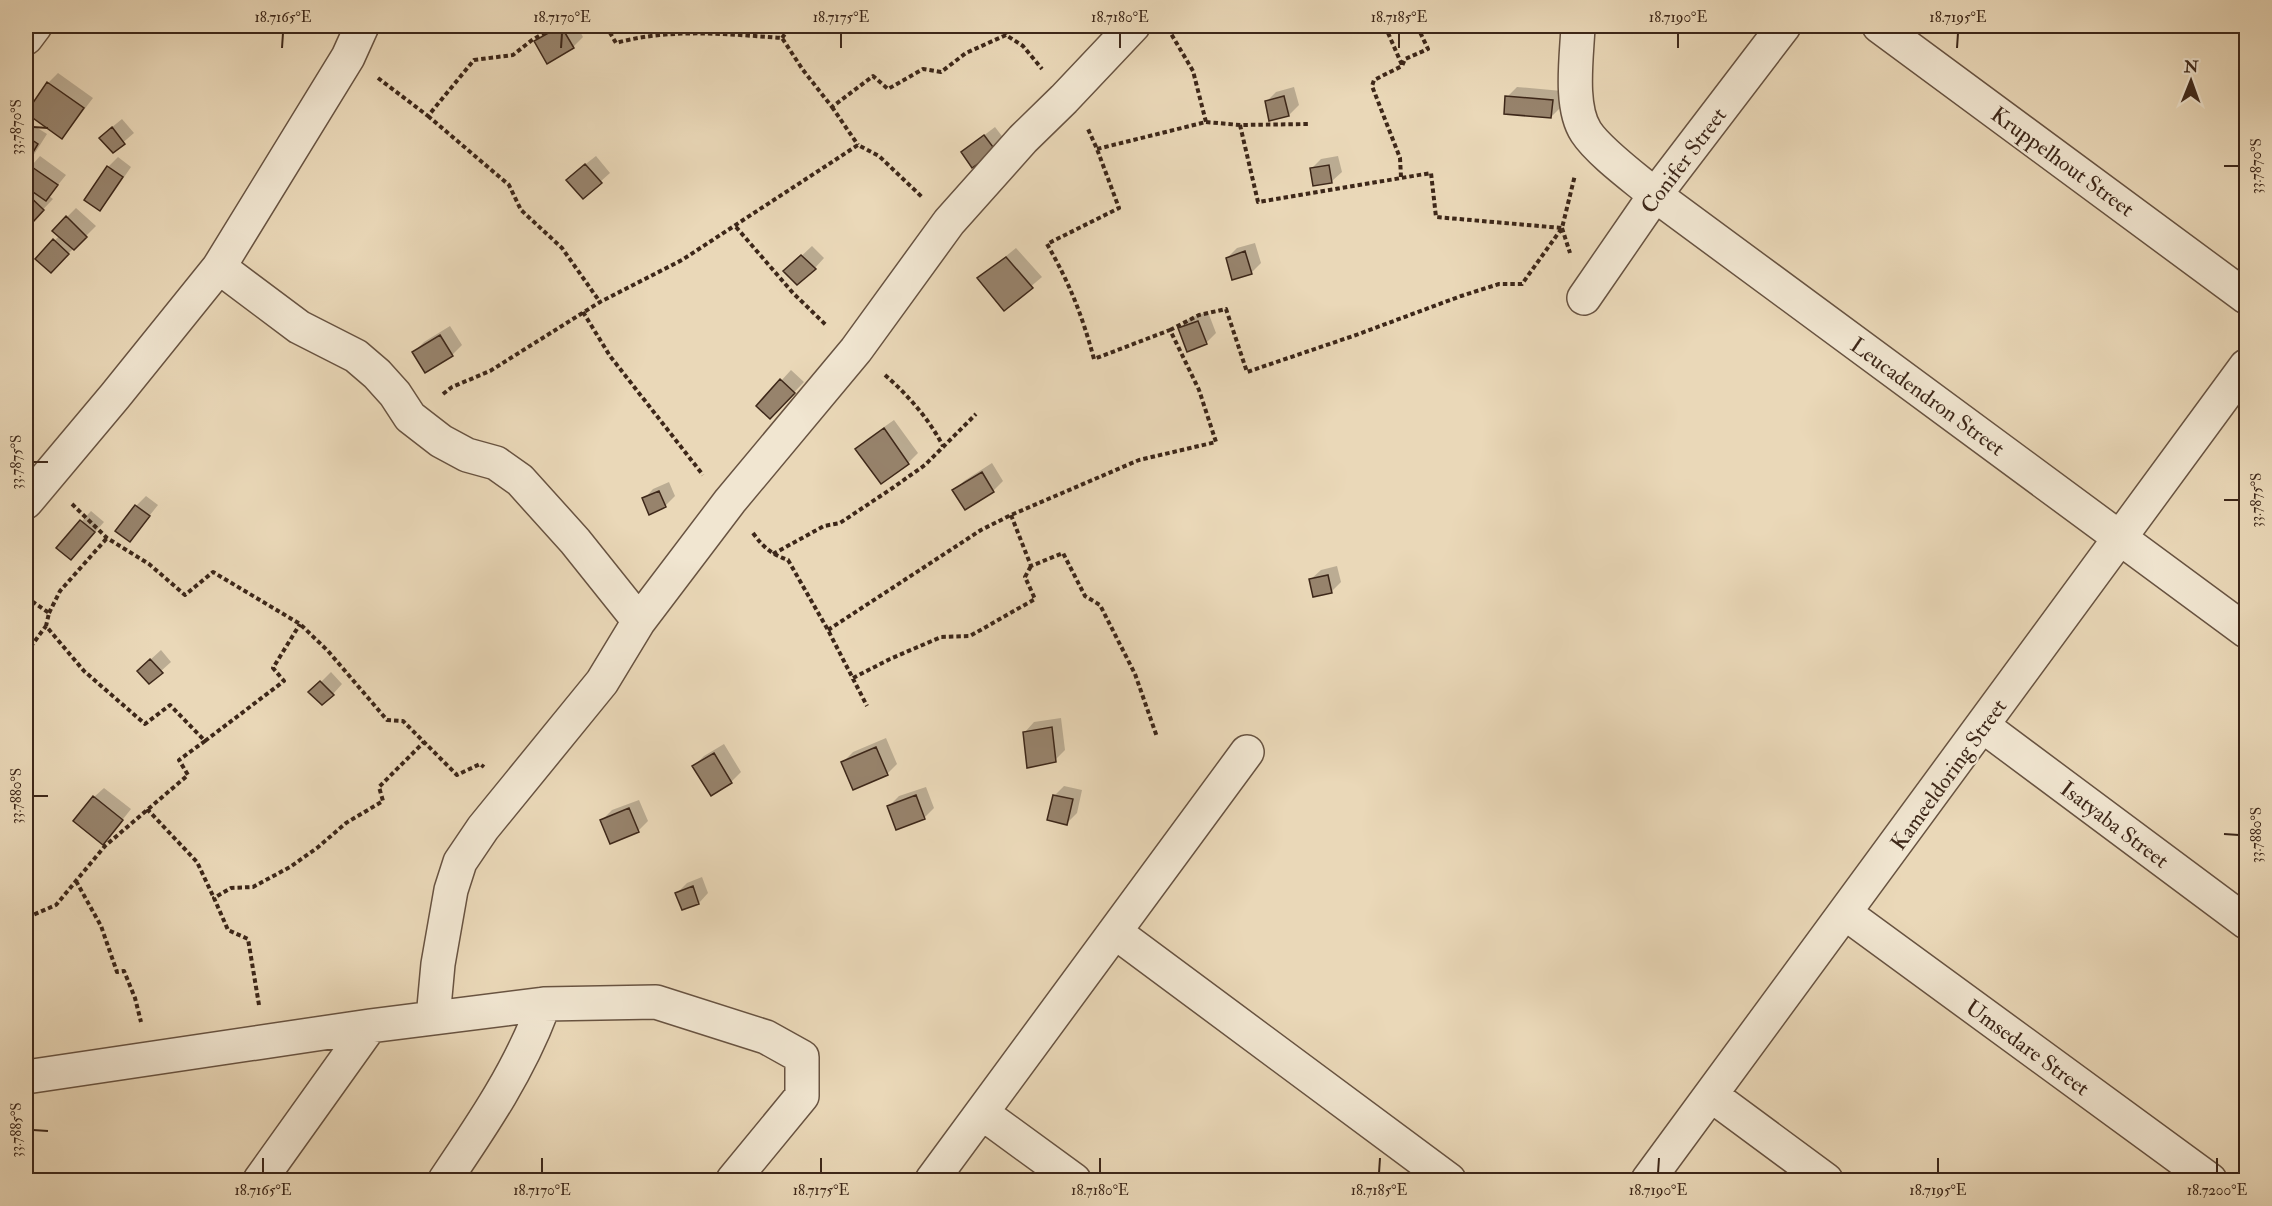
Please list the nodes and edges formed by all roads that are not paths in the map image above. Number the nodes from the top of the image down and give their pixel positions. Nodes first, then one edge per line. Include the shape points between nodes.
1 (34, 26) edge
2 (362, 26) edge
3 (1133, 26) edge
4 (1578, 26) edge
5 (1784, 26) edge
6 (1879, 26) edge
7 (26, 38) edge
8 (1655, 195) junction
9 (219, 267) junction
10 (1584, 297) dead end
11 (2247, 297) edge
12 (2247, 366) edge
13 (35, 490) edge
14 (2121, 538) junction
15 (639, 621) junction
16 (2247, 631) edge
17 (1983, 726) junction
18 (1246, 752) dead end
19 (1845, 913) junction
20 (2247, 922) edge
21 (1115, 932) junction
22 (544, 1004) junction
23 (433, 1018) junction
24 (370, 1026) junction
25 (26, 1077) edge
26 (1711, 1095) junction
27 (982, 1113) junction
28 (260, 1180) edge
29 (445, 1180) edge
30 (733, 1180) edge
31 (932, 1180) edge
32 (1074, 1180) edge
33 (1449, 1180) edge
34 (1648, 1180) edge
35 (1826, 1180) edge
36 (2210, 1180) edge

1 - 7 street
2 - 9 street via 348,57
3 - 15 street via 949,222 856,350 730,501
4 - 8 street, Leucadendron Street via 1579,117 1586,132
5 - 8 street, Conifer Street
6 - 11 street, Kruppelhout Street
8 - 10 street, Conifer Street
8 - 14 street, Leucadendron Street
9 - 13 street
9 - 15 street via 299,327 356,356 389,388 410,417 453,449 496,463 520,480
12 - 14 street, Kameeldoring Street
14 - 16 street, Leucadendron Street
14 - 17 street, Kameeldoring Street
15 - 23 street via 602,682 513,789 460,862 438,964
17 - 19 street, Kameeldoring Street
17 - 20 street, Isatyaba Street
18 - 21 street
19 - 26 street, Kameeldoring Street
19 - 36 street, Umsedare Street
21 - 27 street
21 - 33 street
22 - 23 street
22 - 29 street via 534,1032 489,1115
22 - 30 street via 656,1002 766,1037 802,1057 802,1096
23 - 24 street
24 - 25 street
24 - 28 street
26 - 34 street, Kameeldoring Street
26 - 35 street
27 - 31 street
27 - 32 street

